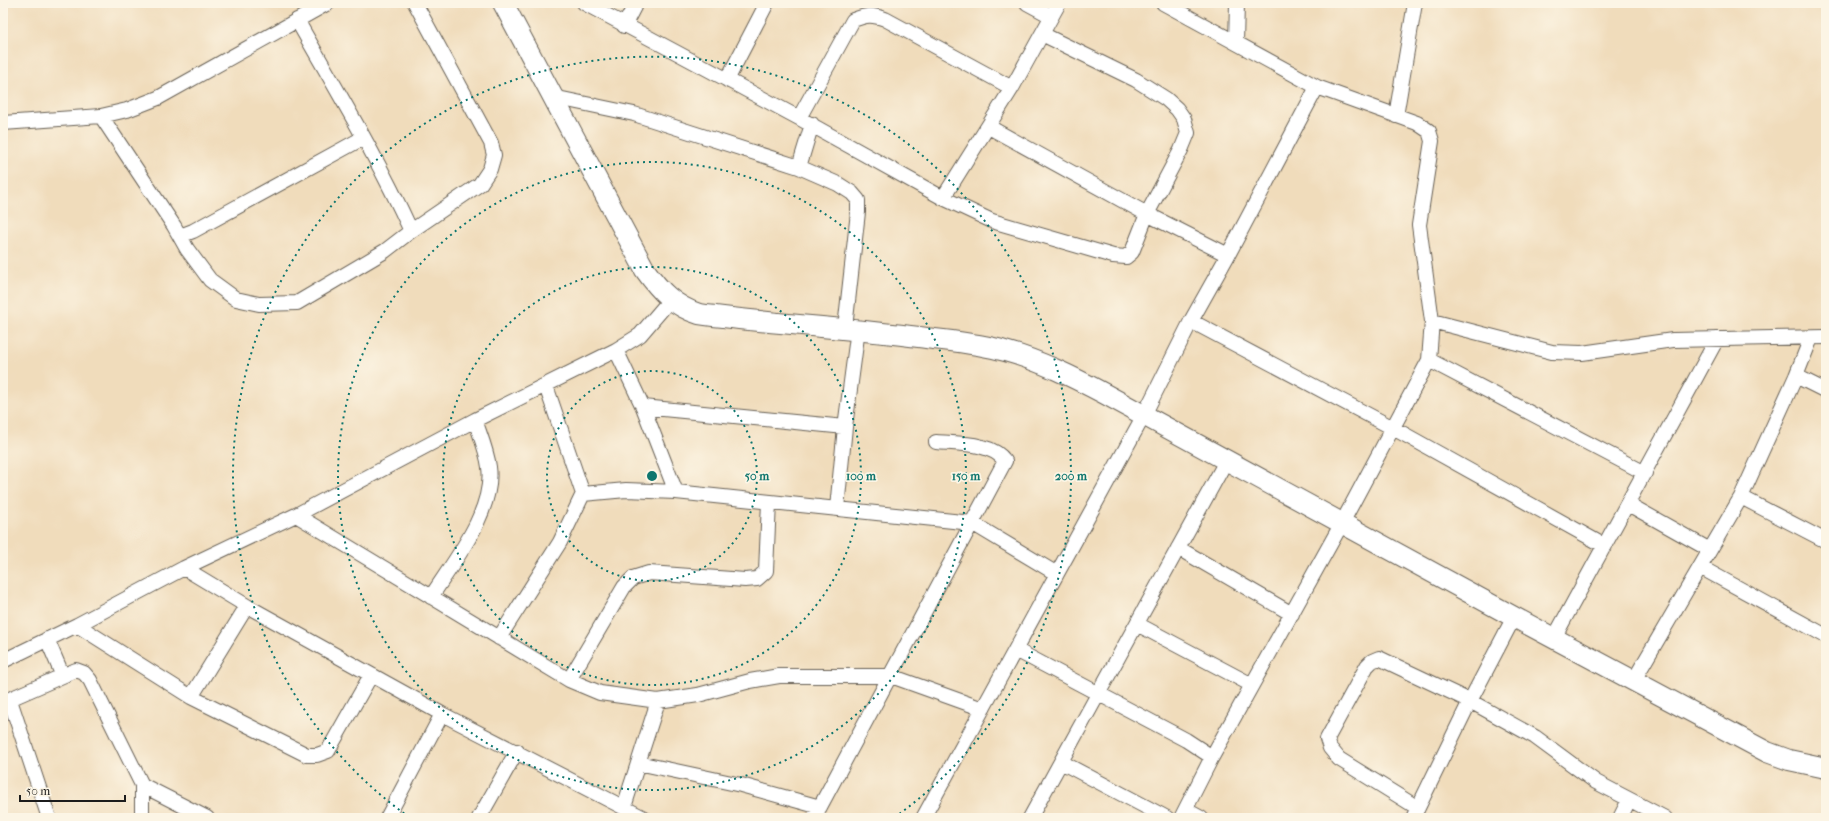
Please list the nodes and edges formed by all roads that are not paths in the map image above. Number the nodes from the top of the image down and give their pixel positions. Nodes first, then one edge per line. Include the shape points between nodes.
1 (328, 3) edge
2 (415, 3) edge
3 (503, 3) edge
4 (584, 3) edge
5 (636, 3) edge
6 (767, 3) edge
7 (1027, 3) edge
8 (1059, 3) edge
9 (1163, 3) edge
10 (1237, 3) edge
11 (1415, 3) edge
12 (1051, 16) junction
13 (297, 20) junction
14 (624, 26) junction
15 (1042, 34) junction
16 (1236, 43) junction
17 (727, 80) junction
18 (1012, 88) junction
19 (1317, 88) junction
20 (553, 97) junction
21 (101, 116) junction
22 (1396, 116) junction
23 (799, 118) junction
24 (3, 123) edge
25 (812, 124) junction
26 (989, 127) junction
27 (363, 138) junction
28 (799, 167) junction
29 (943, 198) junction
30 (1147, 214) junction
31 (411, 231) junction
32 (180, 236) junction
33 (1228, 255) junction
34 (670, 300) junction
35 (1191, 321) junction
36 (1432, 321) junction
37 (852, 329) junction
38 (1826, 337) edge
39 (1811, 338) junction
40 (1717, 339) junction
41 (616, 350) junction
42 (1430, 360) junction
43 (1796, 376) junction
44 (546, 386) junction
45 (1826, 392) edge
46 (643, 407) junction
47 (1144, 415) junction
48 (475, 420) junction
49 (845, 427) junction
50 (1394, 428) junction
51 (936, 442) dead end
52 (1226, 461) junction
53 (1645, 473) junction
54 (676, 492) junction
55 (582, 494) junction
56 (1741, 497) junction
57 (769, 502) junction
58 (1628, 504) junction
59 (837, 508) junction
60 (296, 515) junction
61 (1342, 523) junction
62 (972, 524) junction
63 (1826, 541) edge
64 (1605, 546) junction
65 (1178, 548) junction
66 (1710, 550) junction
67 (1700, 567) junction
68 (184, 568) junction
69 (1057, 574) junction
70 (431, 597) junction
71 (247, 606) junction
72 (1292, 614) junction
73 (1514, 617) junction
74 (1137, 624) junction
75 (77, 625) junction
76 (1826, 636) edge
77 (500, 638) junction
78 (1554, 638) junction
79 (47, 639) junction
80 (1016, 650) junction
81 (3, 661) edge
82 (62, 674) junction
83 (371, 675) junction
84 (891, 676) junction
85 (569, 680) junction
86 (1634, 680) junction
87 (1252, 685) junction
88 (1099, 693) junction
89 (192, 697) junction
90 (6, 701) edge
91 (658, 701) junction
92 (1470, 701) junction
93 (983, 709) junction
94 (442, 714) junction
95 (517, 751) junction
96 (1212, 757) junction
97 (1061, 762) junction
98 (638, 763) junction
99 (1826, 768) edge
100 (142, 785) junction
101 (1629, 800) junction
102 (624, 807) junction
103 (817, 812) edge
104 (1416, 813) edge
105 (1184, 814) edge
106 (49, 818) edge
107 (142, 818) edge
108 (207, 818) edge
109 (387, 818) edge
110 (478, 818) edge
111 (644, 818) edge
112 (923, 818) edge
113 (1030, 818) edge
114 (1167, 818) edge
115 (1201, 818) edge
116 (1620, 818) edge
117 (1665, 818) edge

1 - 13 street
2 - 31 street via 494,155 490,169 480,184
3 - 20 main road
4 - 14 street
5 - 14 street
6 - 17 street
7 - 12 street
8 - 12 street
9 - 16 street
10 - 16 street
11 - 22 street
12 - 15 street
13 - 21 street via 158,98 127,110
13 - 27 street
14 - 17 street
15 - 18 street
15 - 30 street via 1136,80 1166,99 1184,119 1188,133
16 - 19 street
17 - 23 street
18 - 23 street via 872,14 853,20
18 - 26 street
19 - 22 street
19 - 33 street
20 - 28 street via 634,114
20 - 34 main road via 645,270 658,289
21 - 24 street
21 - 32 street
22 - 36 street via 1417,123 1429,131 1432,141 1419,224
23 - 25 street
25 - 28 street
25 - 29 street
26 - 29 street
26 - 30 street
27 - 31 street
27 - 32 street
28 - 37 street via 838,184 858,200
29 - 30 street via 992,221 1113,256 1126,257 1132,252
30 - 33 street
31 - 32 street via 384,251 297,303 259,304 236,299 210,280
33 - 35 street
34 - 37 main road via 699,314
34 - 41 street via 640,335
35 - 47 street
35 - 50 street
36 - 40 street via 1552,352 1582,352 1673,340
36 - 42 street
37 - 47 main road via 1004,350 1070,375
37 - 49 street
38 - 39 street
39 - 40 street
39 - 43 street
40 - 53 street
41 - 44 street
41 - 46 street
42 - 50 street
42 - 53 street
43 - 45 street
43 - 56 street
44 - 48 street
44 - 55 street
46 - 49 street
46 - 54 street
47 - 52 main road
47 - 69 street
48 - 60 street
48 - 70 street via 490,467 488,497 472,533
49 - 59 street
50 - 61 street
50 - 64 street
51 - 62 street via 991,449 1005,461
52 - 61 main road
52 - 65 street
53 - 58 street
54 - 55 street via 626,490
54 - 57 street
55 - 77 street via 560,542
56 - 63 street
56 - 66 street
57 - 59 street
57 - 85 street via 766,571 757,578 745,580 649,573 633,578 624,587
58 - 64 street
58 - 66 street
59 - 62 street
60 - 68 street
60 - 70 street
61 - 72 street
61 - 73 main road
62 - 69 street
62 - 84 street
64 - 78 street
65 - 72 street
65 - 74 street
66 - 67 street
67 - 76 street
67 - 86 street
68 - 71 street
68 - 75 street
69 - 80 street
70 - 77 street
71 - 83 street
71 - 89 street
72 - 87 street
73 - 78 main road
73 - 92 street
74 - 87 street
74 - 88 street
75 - 79 street
75 - 89 street
77 - 85 street
78 - 86 main road
79 - 81 street
79 - 82 street
80 - 88 street
80 - 93 street
82 - 90 street
82 - 100 street via 76,670 84,673 90,680
83 - 89 street via 328,750 317,756 308,755
83 - 94 street
84 - 91 street via 779,676 698,695
84 - 93 street
84 - 103 street
85 - 91 street via 600,693
86 - 99 main road via 1767,752
87 - 96 street
88 - 96 street
88 - 97 street
90 - 106 street
91 - 98 street
92 - 101 street via 1535,737 1596,782
92 - 104 street
92 - 104 street via 1379,658 1367,666 1327,739 1330,748 1339,759
93 - 112 street
94 - 95 street
94 - 109 street
95 - 102 street
95 - 110 street
96 - 105 street
97 - 113 street
97 - 114 street
98 - 102 street
98 - 103 street via 741,785
100 - 107 street
100 - 108 street
101 - 116 street
101 - 117 street
102 - 111 street
105 - 115 street

